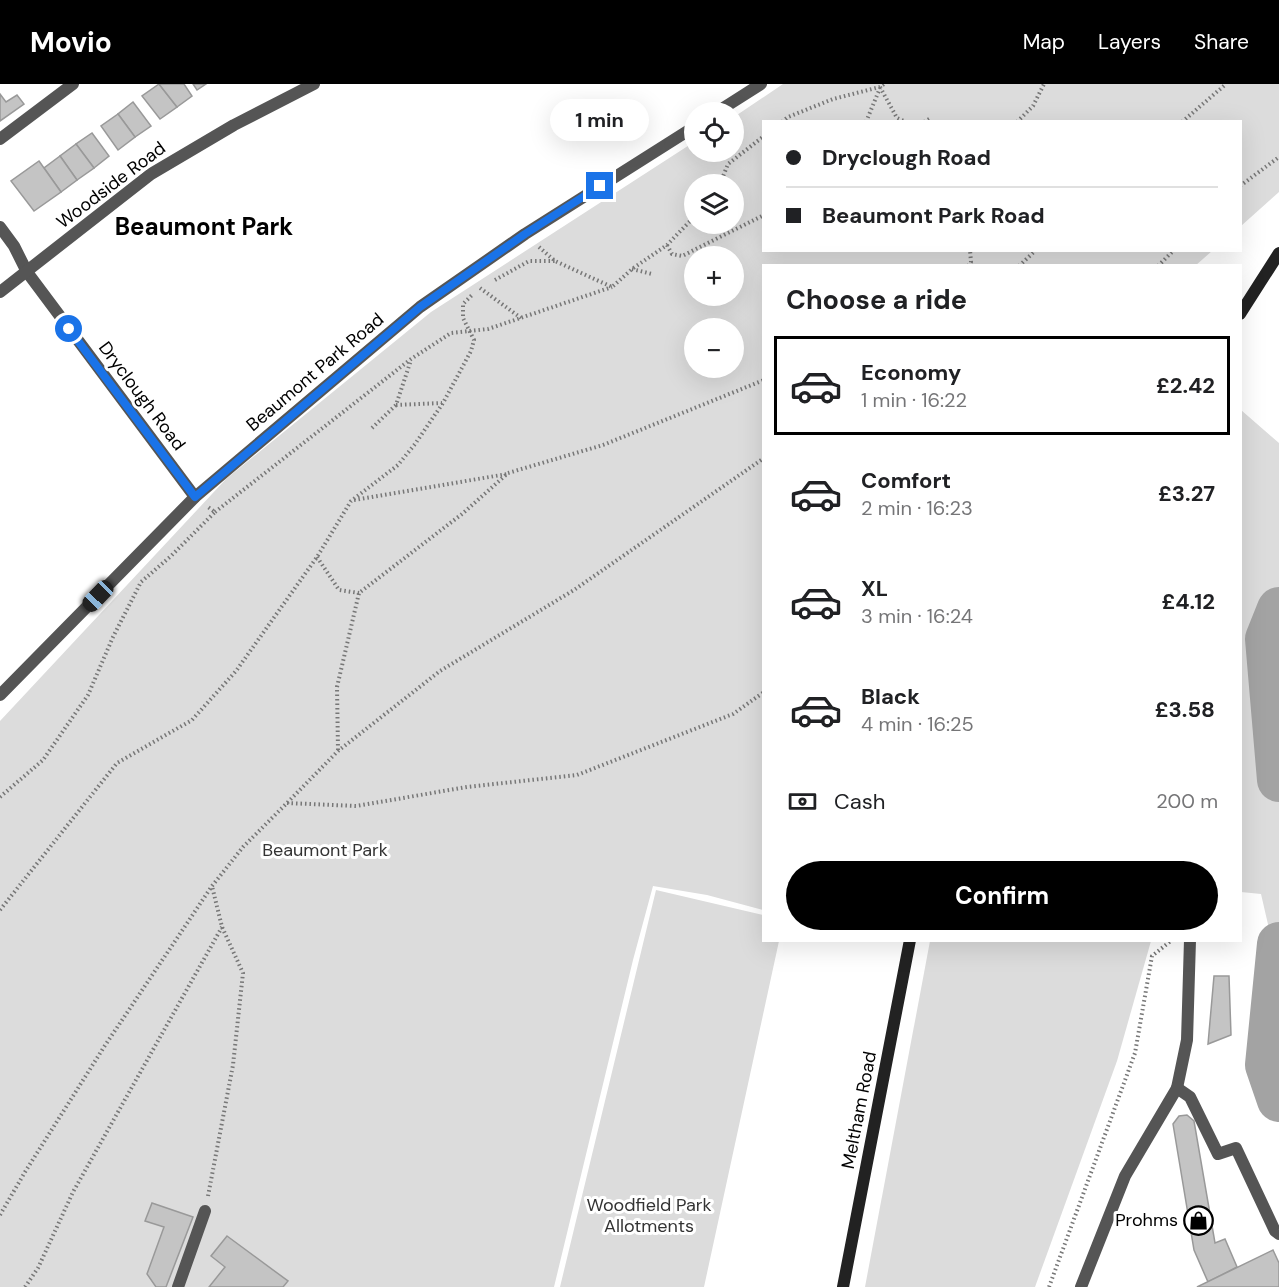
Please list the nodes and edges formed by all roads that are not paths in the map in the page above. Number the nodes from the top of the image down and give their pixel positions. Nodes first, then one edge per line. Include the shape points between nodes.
1 (73, 84) edge
2 (314, 84) edge
3 (761, 84) edge
4 (733, 102) edge
5 (684, 133) edge
6 (0, 139) edge
7 (0, 227) edge
8 (1279, 254) edge
9 (27, 272) junction
10 (0, 292) edge
11 (1242, 311) edge
12 (195, 497) junction
13 (0, 695) edge
14 (910, 942) edge
15 (1190, 942) edge
16 (1177, 1088) junction
17 (206, 1211) road end
18 (1279, 1234) edge
19 (178, 1287) edge
20 (843, 1287) edge
21 (1081, 1287) edge

1 - 6 street
2 - 9 street, Woodside Road via 234,124 151,174
3 - 4 street
5 - 12 street, Beaumont Park Road via 525,234 420,307
7 - 9 street, Dryclough Road
8 - 11 main road
9 - 10 street, Woodside Road
9 - 12 street, Dryclough Road
12 - 13 street, Beaumont Park Road
14 - 20 main road, Meltham Road
15 - 16 street via 1187,1040
16 - 18 street via 1190,1097 1218,1154 1236,1148
16 - 21 street via 1125,1176
17 - 19 street

